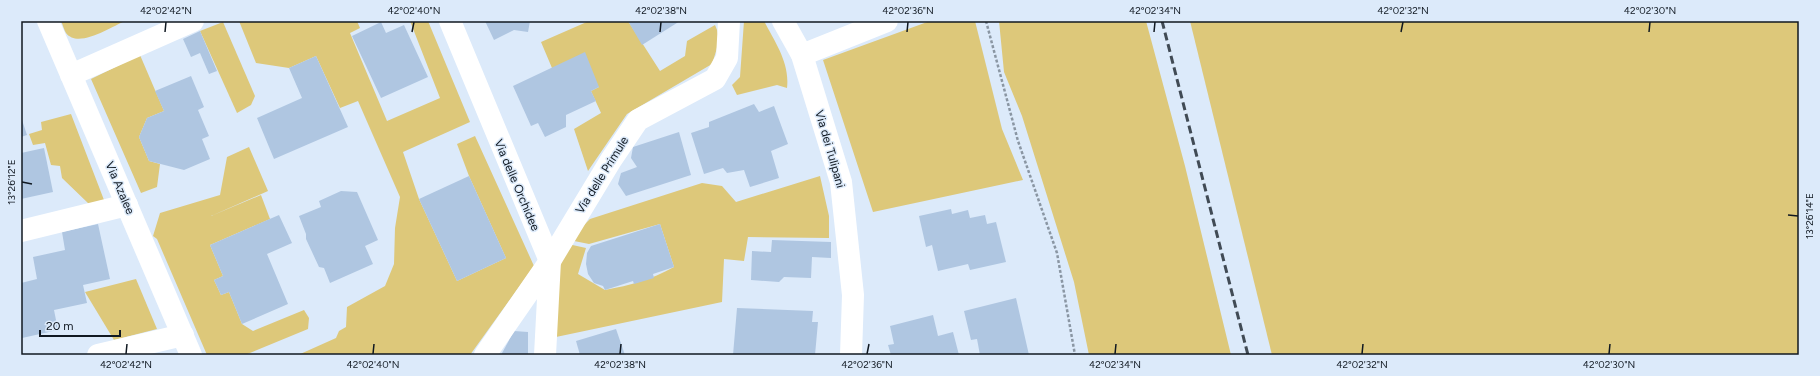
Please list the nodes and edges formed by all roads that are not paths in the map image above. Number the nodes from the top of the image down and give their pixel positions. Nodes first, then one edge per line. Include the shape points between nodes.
1 (48, 21) edge
2 (193, 21) edge
3 (450, 21) edge
4 (729, 21) edge
5 (783, 21) edge
6 (887, 21) edge
7 (802, 55) junction
8 (71, 75) junction
9 (127, 205) junction
10 (21, 231) edge
11 (550, 261) junction
12 (187, 345) edge
13 (98, 355) edge
14 (485, 355) edge
15 (545, 355) edge
16 (851, 355) edge

1 - 8 street, Via Azalee
2 - 8 street
3 - 11 street, Via delle Orchidee
4 - 11 street, Via delle Primule via 727,58 715,79 638,120 610,160
5 - 7 street, Via dei Tulipani
6 - 7 street
7 - 16 street, Via dei Tulipani via 841,182 853,295
8 - 9 street, Via Azalee
9 - 10 street
9 - 12 street, Via Azalee
11 - 14 street, Via delle Primule
11 - 15 street, Via delle Orchidee
12 - 13 street

